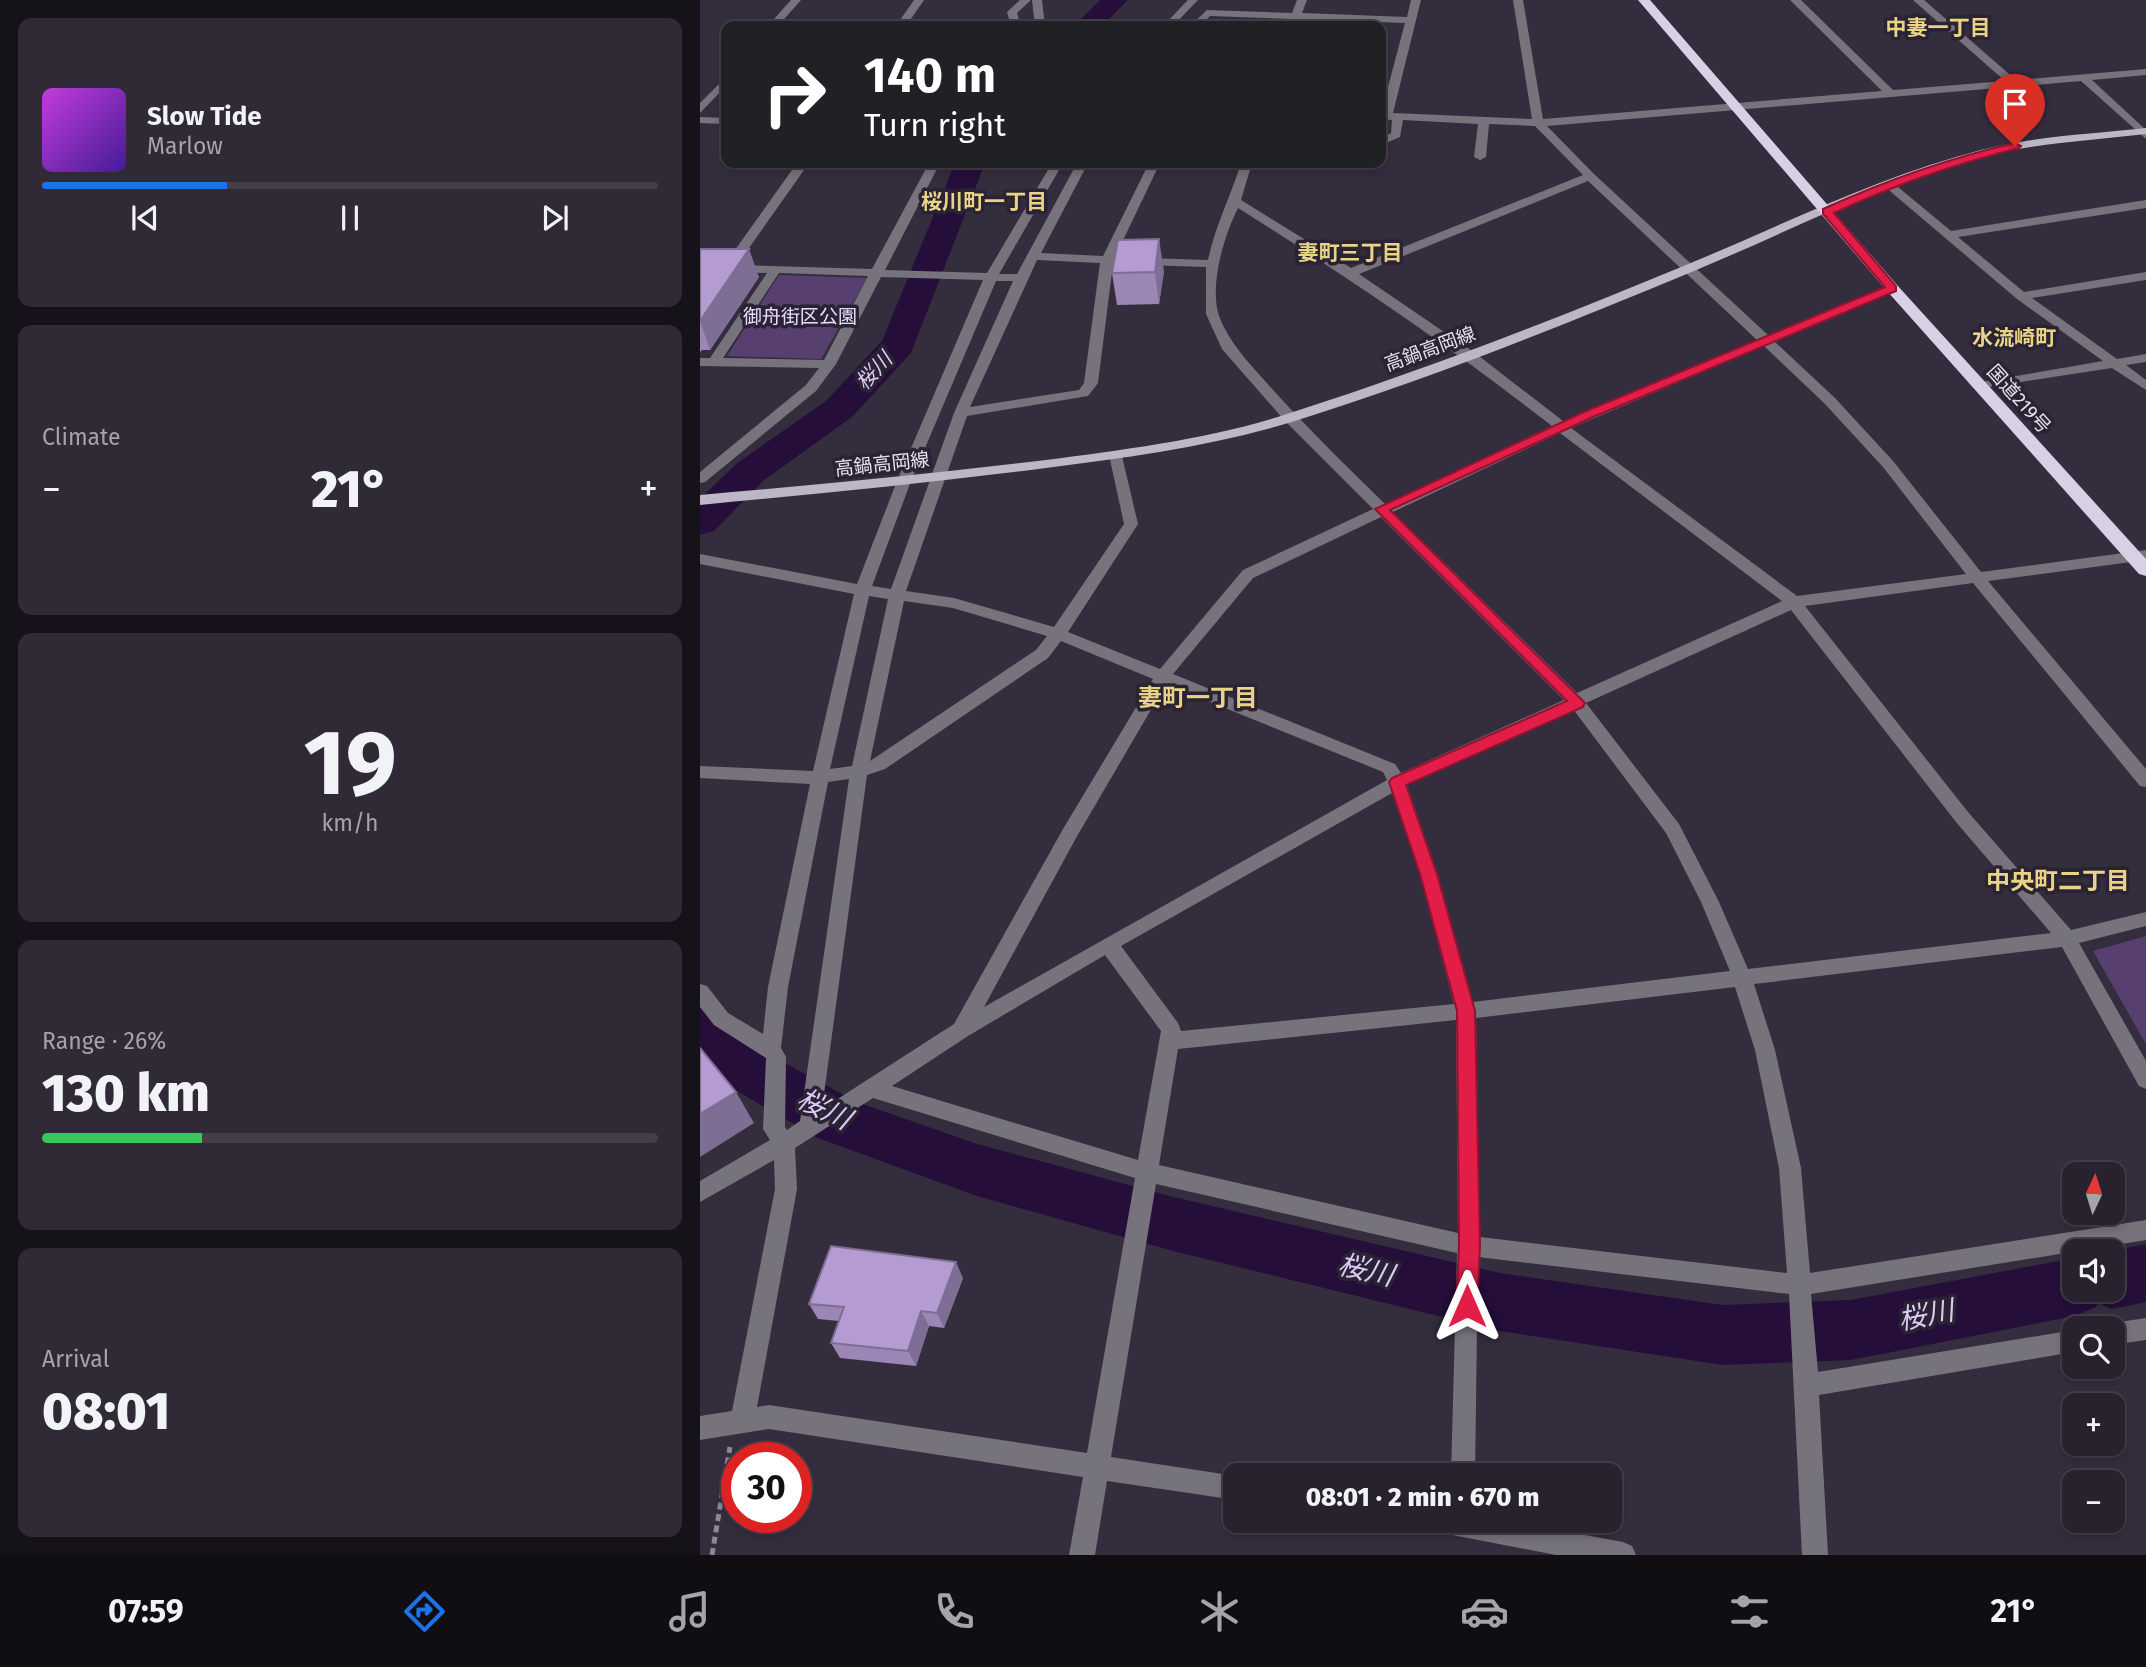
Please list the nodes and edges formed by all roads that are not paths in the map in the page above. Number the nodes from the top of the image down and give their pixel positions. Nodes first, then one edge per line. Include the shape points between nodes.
1 (796, 0) edge
2 (919, 0) edge
3 (1026, 0) edge
4 (1193, 0) edge
5 (1302, 0) edge
6 (1416, 0) edge
7 (1518, 0) edge
8 (1644, 0) edge
9 (1796, 0) edge
10 (1918, 0) edge
11 (1040, 2) edge
12 (1410, 20) junction
13 (777, 21) edge
14 (904, 21) edge
15 (1015, 21) edge
16 (1040, 21) edge
17 (1173, 21) edge
18 (1200, 21) edge
19 (1294, 21) edge
20 (2146, 72) edge
21 (2084, 78) junction
22 (2014, 83) junction
23 (721, 86) edge
24 (1892, 95) junction
25 (1737, 107) junction
26 (700, 110) edge
27 (1389, 116) edge
28 (700, 120) edge
29 (721, 121) edge
30 (1484, 121) junction
31 (1538, 123) junction
32 (2144, 132) edge
33 (1386, 140) edge
34 (1480, 157) dead end
35 (799, 168) edge
36 (931, 168) edge
37 (1054, 168) edge
38 (1079, 168) edge
39 (1153, 168) edge
40 (1245, 168) edge
41 (1590, 176) junction
42 (1888, 184) junction
43 (1235, 201) junction
44 (2146, 204) edge
45 (1827, 212) junction
46 (1948, 235) junction
47 (1033, 256) junction
48 (1107, 260) junction
49 (1213, 264) junction
50 (700, 267) edge
51 (727, 268) junction
52 (1688, 269) junction
53 (775, 270) junction
54 (879, 272) junction
55 (1350, 273) junction
56 (992, 276) junction
57 (2146, 276) edge
58 (1021, 278) junction
59 (1892, 288) junction
60 (2021, 296) junction
61 (1764, 340) junction
62 (1470, 356) junction
63 (2146, 358) edge
64 (707, 363) edge
65 (2111, 363) junction
66 (828, 364) junction
67 (1981, 386) junction
68 (2146, 386) edge
69 (961, 413) junction
70 (1290, 418) junction
71 (1563, 426) junction
72 (1116, 455) junction
73 (937, 478) junction
74 (700, 480) edge
75 (904, 481) junction
76 (700, 500) edge
77 (1382, 509) junction
78 (2140, 556) edge
79 (700, 559) edge
80 (2146, 570) edge
81 (1977, 578) junction
82 (862, 591) junction
83 (897, 595) junction
84 (1794, 603) junction
85 (1059, 634) junction
86 (1163, 676) junction
87 (1577, 703) junction
88 (700, 772) edge
89 (859, 772) junction
90 (820, 777) junction
91 (2146, 781) edge
92 (1397, 782) junction
93 (2146, 919) edge
94 (2067, 939) junction
95 (1108, 944) junction
96 (1742, 978) junction
97 (700, 992) edge
98 (1466, 1011) junction
99 (961, 1030) junction
100 (1170, 1041) junction
101 (773, 1053) junction
102 (2146, 1080) edge
103 (864, 1092) junction
104 (810, 1126) junction
105 (779, 1136) junction
106 (1145, 1178) junction
107 (700, 1192) edge
108 (2146, 1230) edge
109 (1468, 1252) junction
110 (1800, 1291) junction
111 (2146, 1329) edge
112 (2125, 1333) edge
113 (2062, 1343) edge
114 (1806, 1377) junction
115 (738, 1422) junction
116 (700, 1427) edge
117 (1463, 1463) edge
118 (1099, 1466) junction
119 (1223, 1486) edge
120 (1511, 1533) edge
121 (1082, 1555) edge
122 (1623, 1555) edge
123 (1815, 1555) edge

1 - 13 street
2 - 14 street
3 - 15 street via 1012,12
4 - 17 street
5 - 19 street
6 - 12 street
7 - 31 street
8 - 25 highway, 国道219号
9 - 24 street
10 - 22 street
11 - 16 street
12 - 19 street
12 - 27 street
18 - 19 street via 1207,13
20 - 21 street
21 - 22 street
21 - 32 street
22 - 24 street
23 - 26 street
24 - 25 street
25 - 31 street
25 - 45 highway, 国道219号
27 - 30 street
27 - 33 street via 1396,135
28 - 29 street
30 - 31 street
30 - 34 street
31 - 41 street
32 - 42 main road, 高鍋高岡線 via 2015,146
35 - 51 street
36 - 54 street
37 - 56 street
38 - 47 street
39 - 48 street
40 - 43 street
41 - 52 street
41 - 55 street
42 - 45 main road, 高鍋高岡線
42 - 46 street
43 - 49 street via 1219,234
43 - 55 street
44 - 46 street
45 - 52 main road, 高鍋高岡線
45 - 59 highway, 国道219号
46 - 60 street
47 - 48 street
47 - 58 street
48 - 49 street
48 - 69 street via 1091,383 1083,393
49 - 70 street via 1212,314 1227,346
50 - 51 street
51 - 53 street
52 - 61 street
52 - 62 main road, 高鍋高岡線
53 - 54 street
53 - 64 street
54 - 56 street
54 - 66 street
55 - 62 street
56 - 58 street
56 - 75 street
57 - 60 street
58 - 69 street
59 - 61 street
59 - 67 highway, 国道219号
60 - 65 street
61 - 71 street
61 - 81 street via 1830,401 1888,464
62 - 70 main road, 高鍋高岡線
62 - 71 street
63 - 65 street
64 - 66 street
65 - 67 street
65 - 68 street
66 - 74 street via 811,388
67 - 78 highway, 国道219号
69 - 73 street
70 - 72 main road, 高鍋高岡線
70 - 77 street
71 - 77 street
71 - 84 street
72 - 73 main road, 高鍋高岡線
72 - 85 street via 1131,524
73 - 75 main road, 高鍋高岡線
73 - 83 street
75 - 76 main road, 高鍋高岡線
75 - 82 street
77 - 86 street via 1248,574
77 - 87 street
78 - 80 highway, 国道219号
78 - 81 street
79 - 82 street
81 - 84 street
81 - 91 street
82 - 83 street
82 - 90 street
83 - 85 street via 954,603
83 - 89 street
84 - 87 street
84 - 94 street via 1962,817
85 - 86 street
85 - 89 street via 1042,654 879,765
86 - 92 street via 1389,768
86 - 99 street
87 - 92 street
87 - 96 street via 1673,829
88 - 90 street
89 - 90 street
89 - 104 street
90 - 101 street via 778,987
92 - 95 street
92 - 98 street via 1429,874
93 - 94 street
94 - 96 street
94 - 102 street
95 - 99 street
95 - 100 street via 1171,1029
96 - 98 street
96 - 110 street via 1765,1050 1790,1168
97 - 101 street via 721,1019
98 - 100 street
98 - 109 street
99 - 103 street
100 - 106 street
101 - 105 street
103 - 104 street
103 - 106 street
104 - 105 street
105 - 107 street
105 - 115 street via 786,1189
106 - 109 street
106 - 118 street
108 - 110 street
109 - 110 street
109 - 117 street
110 - 114 street
111 - 112 street
113 - 114 street
114 - 123 street
115 - 116 street
115 - 118 street via 769,1417
118 - 119 street
118 - 121 street
120 - 122 street

